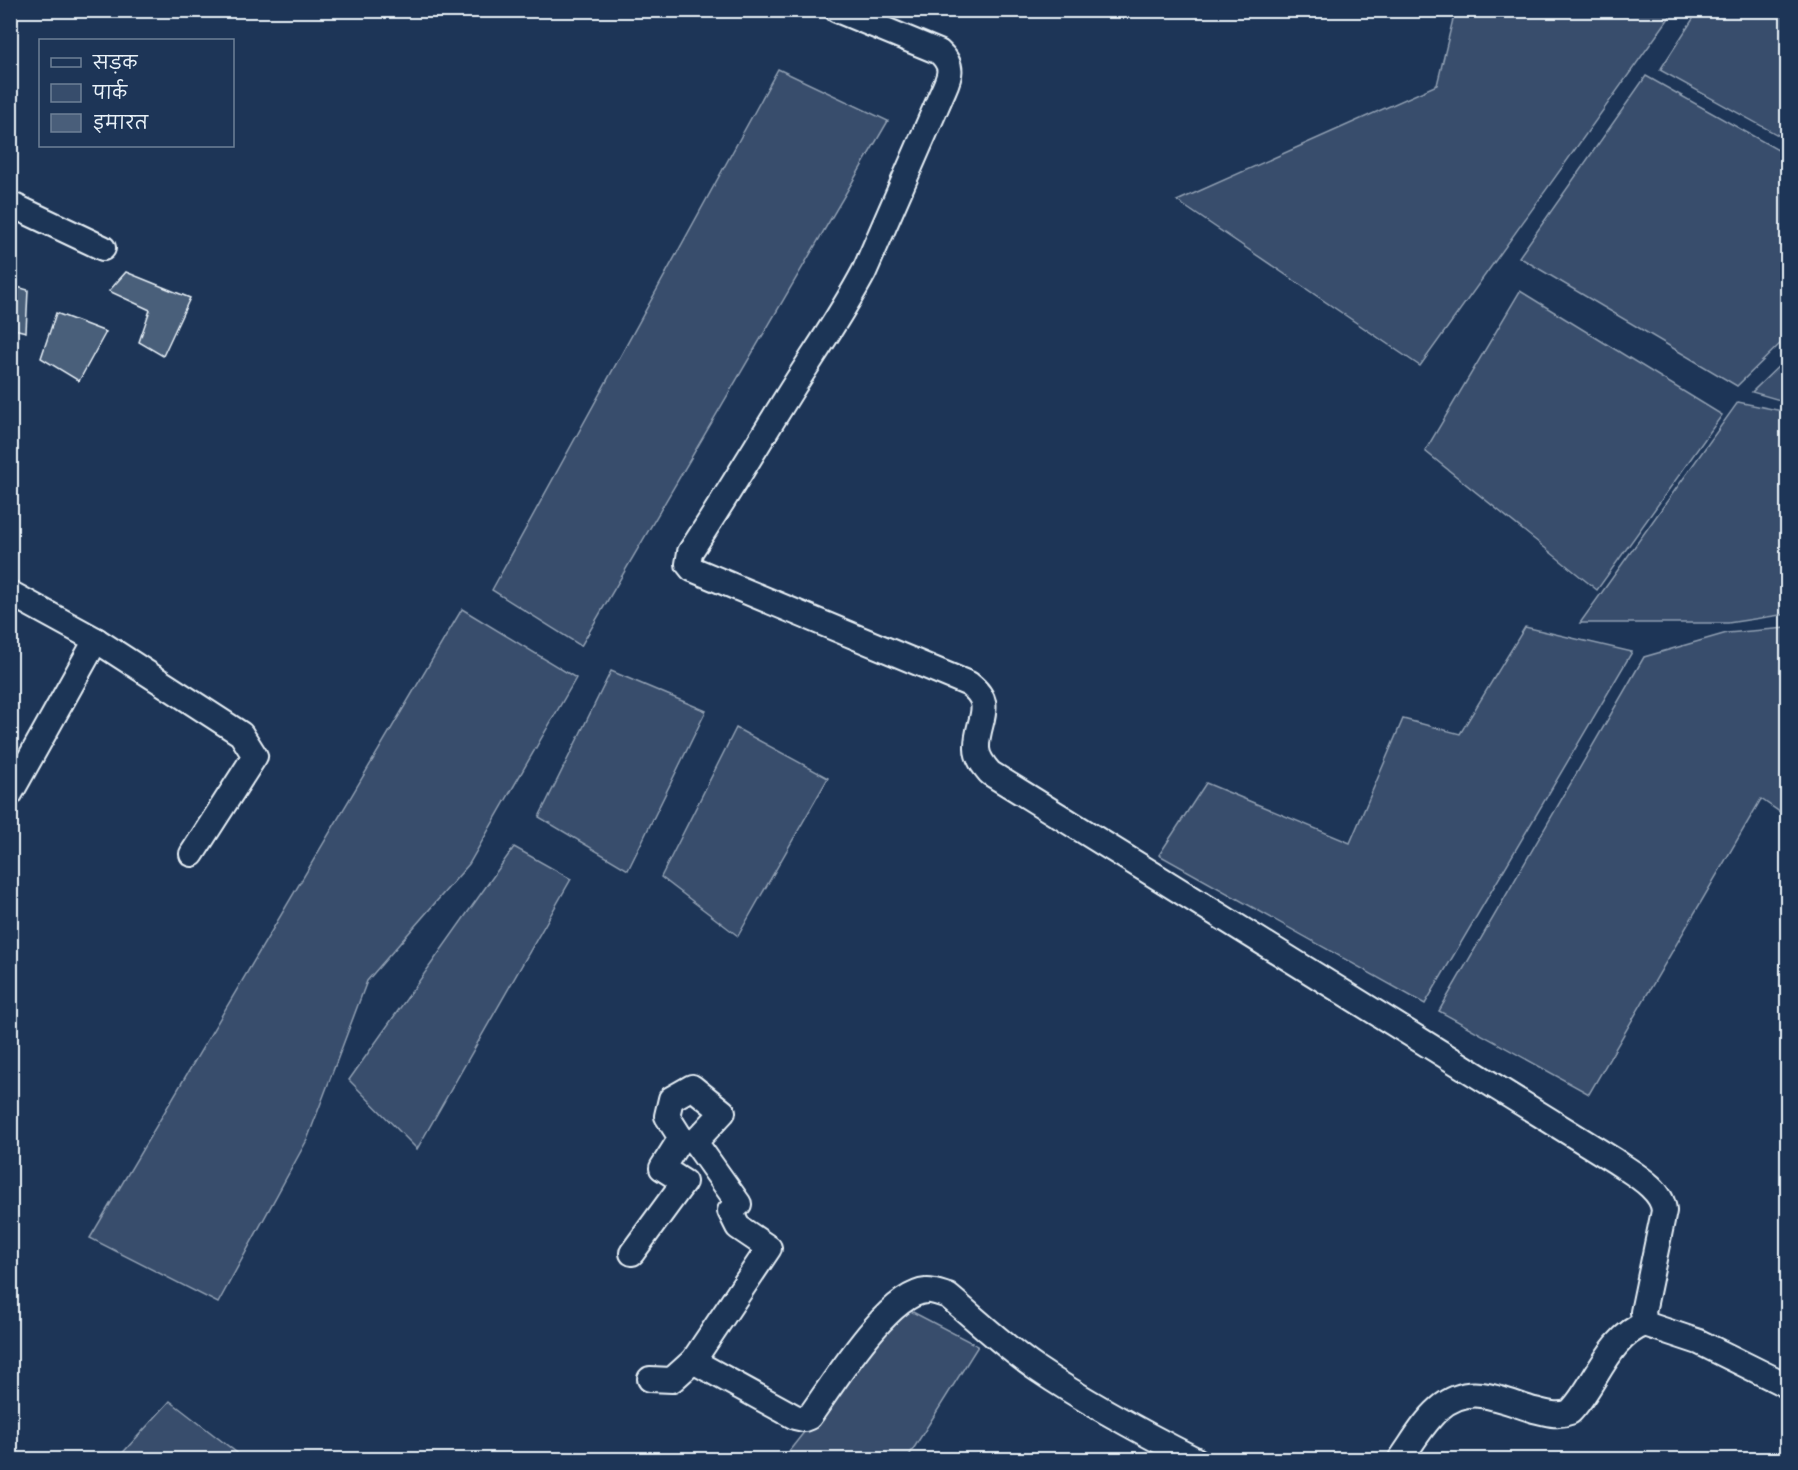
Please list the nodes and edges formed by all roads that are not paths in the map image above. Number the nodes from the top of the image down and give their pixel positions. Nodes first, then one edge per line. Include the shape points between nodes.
1 (837, 10) edge
2 (10, 204) edge
3 (102, 248) dead end
4 (10, 593) edge
5 (96, 640) junction
6 (10, 794) edge
7 (192, 854) dead end
8 (632, 1252) dead end
9 (1645, 1324) junction
10 (693, 1361) junction
11 (650, 1379) dead end
12 (1788, 1386) edge
13 (1196, 1460) edge
14 (1400, 1460) edge

1 - 9 street via 939,52 950,66 949,75 850,299 690,552 688,564 692,569 969,684 985,704 977,748 978,757 990,773 1616,1161 1656,1192 1664,1210 1643,1312
2 - 3 street
4 - 5 street
5 - 6 street
5 - 7 street via 241,734 255,756
8 - 10 street via 684,1182 662,1168 681,1138 667,1116 671,1099 692,1087 723,1112 695,1142 739,1204 730,1210 738,1227 769,1248
9 - 12 street via 1700,1342
9 - 14 street via 1634,1328 1617,1344 1570,1412 1554,1415 1482,1395 1463,1395 1435,1411
10 - 11 street via 672,1380
10 - 13 street via 795,1418 804,1419 880,1318 910,1296 935,1292 948,1296 1011,1349 1066,1388

